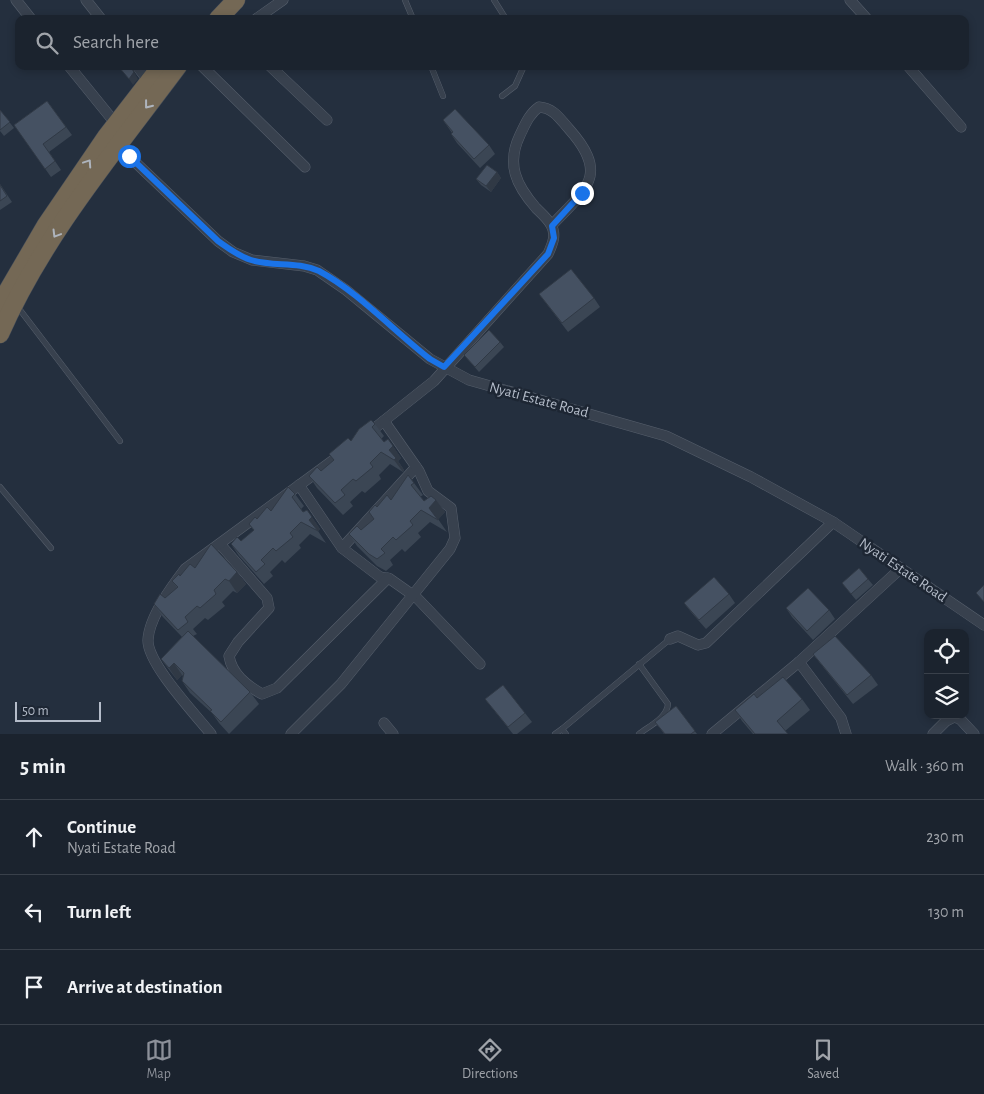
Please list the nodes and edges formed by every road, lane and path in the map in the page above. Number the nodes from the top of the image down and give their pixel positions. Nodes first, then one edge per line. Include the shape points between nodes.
1 (16, 0) edge
2 (86, 0) edge
3 (221, 0) edge
4 (236, 0) edge
5 (282, 0) edge
6 (404, 0) edge
7 (494, 0) edge
8 (850, 0) edge
9 (28, 15) edge
10 (98, 15) edge
11 (208, 15) edge
12 (222, 15) edge
13 (261, 15) edge
14 (411, 15) edge
15 (503, 15) edge
16 (863, 15) edge
17 (72, 70) edge
18 (140, 70) edge
19 (158, 70) edge
20 (174, 70) edge
21 (206, 70) edge
22 (274, 70) edge
23 (433, 70) edge
24 (522, 70) edge
25 (911, 70) edge
26 (148, 82) junction
27 (443, 96) dead end
28 (502, 96) dead end
29 (327, 120) dead end
30 (961, 127) dead end
31 (114, 136) junction
32 (305, 167) dead end
33 (552, 226) junction
34 (4, 302) edge
35 (0, 334) edge
36 (444, 367) junction
37 (384, 421) junction
38 (120, 441) dead end
39 (416, 467) junction
40 (299, 485) junction
41 (0, 487) edge
42 (833, 522) junction
43 (220, 544) junction
44 (51, 548) dead end
45 (342, 548) junction
46 (900, 569) junction
47 (388, 578) junction
48 (413, 595) junction
49 (984, 625) edge
50 (670, 639) joint
51 (799, 662) junction
52 (480, 664) dead end
53 (639, 664) junction
54 (384, 724) dead end
55 (562, 729) junction
56 (211, 734) edge
57 (291, 734) edge
58 (393, 734) edge
59 (555, 734) edge
60 (566, 734) edge
61 (639, 734) edge
62 (712, 734) edge
63 (846, 734) edge
64 (932, 734) edge
65 (974, 734) edge

1 - 9 street
2 - 10 street
3 - 11 highway
4 - 12 highway
5 - 13 street
6 - 14 lane
7 - 15 lane
8 - 16 street
17 - 31 street, Nyati Estate Road
18 - 26 street
19 - 26 highway
20 -> 31 highway
21 - 32 street
22 - 29 street
23 - 27 lane
24 - 28 lane via 516,86
25 - 30 street
26 - 31 highway
31 - 34 highway via 62,223
31 - 36 street, Nyati Estate Road via 218,241 233,252 252,260 316,270
33 - 33 street via 529,199 518,181 512,161 514,148 528,119 539,107 554,112 582,144 592,168 587,186
33 - 36 street via 554,238 548,254
34 - 35 highway
34 - 38 lane
36 - 37 street via 422,392
36 - 42 street, Nyati Estate Road via 488,387 666,436
37 - 39 street
37 - 40 street
39 - 45 street
39 - 48 street via 428,491 451,508 455,538
40 - 43 street
40 - 45 street
41 - 44 lane
42 - 46 street, Nyati Estate Road
42 - 50 street via 706,643 698,645 678,636
43 - 47 street via 267,598 269,608 229,656 231,668 248,686 262,694 277,688
43 - 56 street via 185,569 170,588 148,639 150,654 157,666
45 - 47 street via 380,577
46 - 49 street, Nyati Estate Road
46 - 51 street
47 - 48 street
48 - 52 street
48 - 57 street via 341,684
50 - 53 lane
51 - 62 street
51 - 63 street via 841,718
53 - 55 lane
53 - 61 lane via 668,704 668,710
54 - 58 street
55 - 59 lane
55 - 60 lane
64 - 65 street via 954,717

